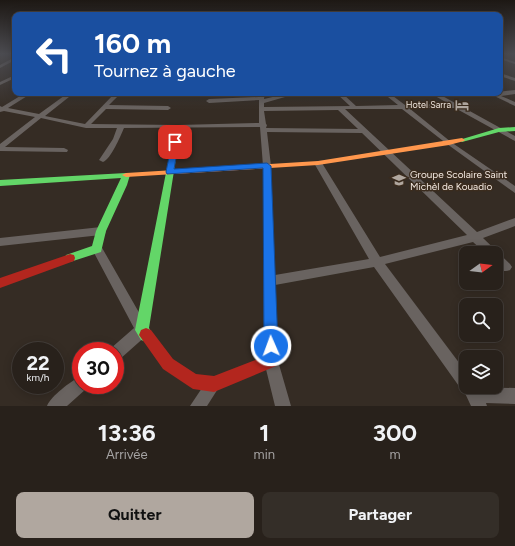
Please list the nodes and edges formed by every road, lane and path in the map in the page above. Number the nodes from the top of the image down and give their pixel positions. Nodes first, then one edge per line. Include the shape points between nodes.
1 (503, 75) edge
2 (12, 78) edge
3 (515, 80) edge
4 (0, 84) edge
5 (515, 92) edge
6 (503, 93) edge
7 (24, 96) edge
8 (67, 96) edge
9 (115, 96) edge
10 (283, 96) edge
11 (342, 96) edge
12 (390, 96) edge
13 (438, 96) edge
14 (497, 96) edge
15 (209, 101) dead end
16 (262, 101) edge
17 (515, 104) edge
18 (353, 106) junction
19 (404, 106) junction
20 (456, 106) junction
21 (105, 107) junction
22 (339, 107) junction
23 (168, 108) dead end
24 (1, 109) edge
25 (39, 117) junction
26 (86, 126) junction
27 (121, 126) junction
28 (178, 127) junction
29 (264, 128) junction
30 (515, 129) edge
31 (499, 130) junction
32 (364, 131) junction
33 (515, 139) edge
34 (449, 143) junction
35 (0, 148) edge
36 (64, 150) dead end
37 (387, 151) junction
38 (103, 160) dead end
39 (318, 163) junction
40 (267, 166) junction
41 (170, 172) junction
42 (126, 175) junction
43 (0, 183) edge
44 (515, 190) edge
45 (515, 222) edge
46 (100, 231) junction
47 (476, 238) junction
48 (0, 242) edge
49 (485, 246) edge
50 (97, 249) junction
51 (378, 262) junction
52 (503, 263) edge
53 (506, 266) dead end
54 (269, 281) junction
55 (0, 283) edge
56 (142, 330) junction
57 (124, 346) edge
58 (272, 361) junction
59 (459, 375) edge
60 (214, 384) junction
61 (72, 392) edge
62 (486, 394) edge
63 (515, 396) edge
64 (55, 406) edge
65 (198, 406) edge
66 (283, 406) edge

1 - 3 street
2 - 4 street
5 - 6 street
7 - 24 street
8 - 25 street
9 - 21 street
10 - 16 street
11 - 18 street
12 - 19 street
13 - 20 street
14 - 17 street
15 - 16 street
16 - 22 street
16 - 29 street
18 - 19 street
18 - 22 street
19 - 20 street
19 - 34 street
20 - 31 street
21 - 23 street
21 - 26 street
22 - 32 street
24 - 25 street
25 - 26 street
25 - 35 street
26 - 27 street
27 - 28 street
27 - 38 street
28 - 29 street
28 - 41 street
29 - 32 street
29 - 40 street
30 - 31 street
31 - 33 street
31 - 34 street
32 - 37 street
34 - 37 street
34 - 44 street
35 - 36 street
37 - 39 street
37 - 47 street
39 - 40 street
39 - 51 street
40 - 41 street
40 - 54 street
41 - 42 street
41 - 56 street
42 - 43 street
42 - 46 street
45 - 47 street
46 - 48 street
46 - 50 street
47 - 49 street
47 - 51 street
50 - 55 street
50 - 56 street
51 - 54 street
51 - 59 street
52 - 53 street
54 - 58 street
56 - 57 street
56 - 60 street via 168,364 177,371 193,381
58 - 60 street
58 - 66 street
60 - 65 street
61 - 64 street
62 - 63 street

